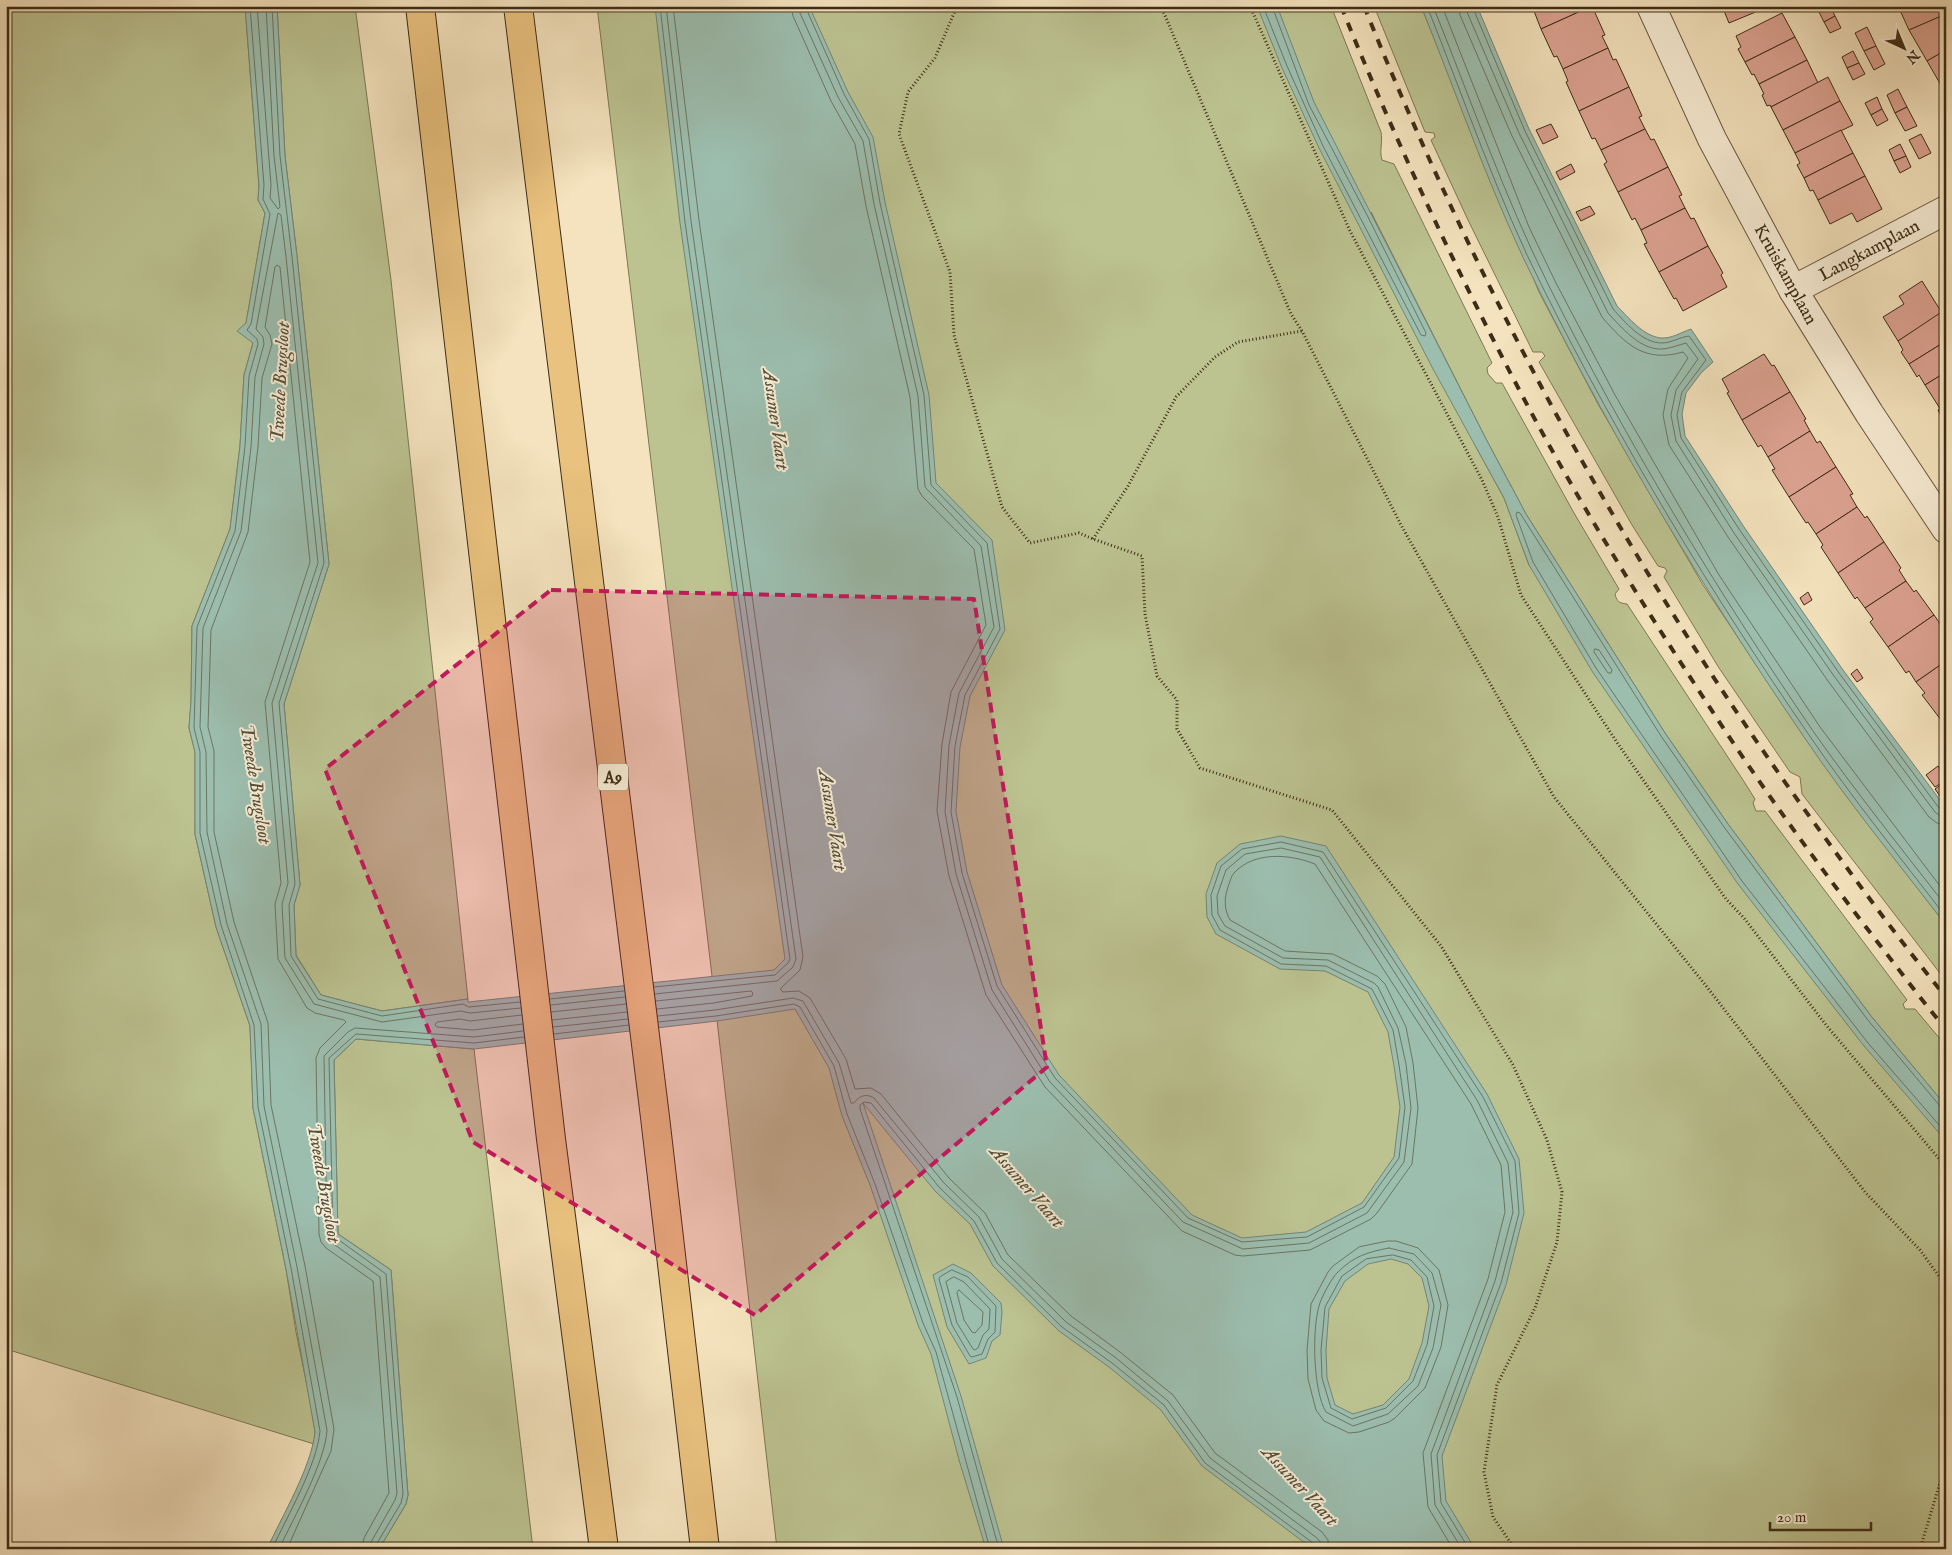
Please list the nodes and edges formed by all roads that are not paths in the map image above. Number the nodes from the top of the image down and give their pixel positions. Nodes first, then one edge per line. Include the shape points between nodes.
1 (420, 6) edge
2 (518, 6) edge
3 (1651, 6) edge
4 (1946, 210) edge
5 (1793, 290) junction
6 (1946, 529) edge
7 (604, 1549) edge
8 (705, 1549) edge

1 - 7 highway via 551,1139
2 - 8 highway, A9
3 - 5 street, Kruiskamplaan via 1712,139
4 - 5 street, Langkamplaan
5 - 6 street, Kruiskamplaan

